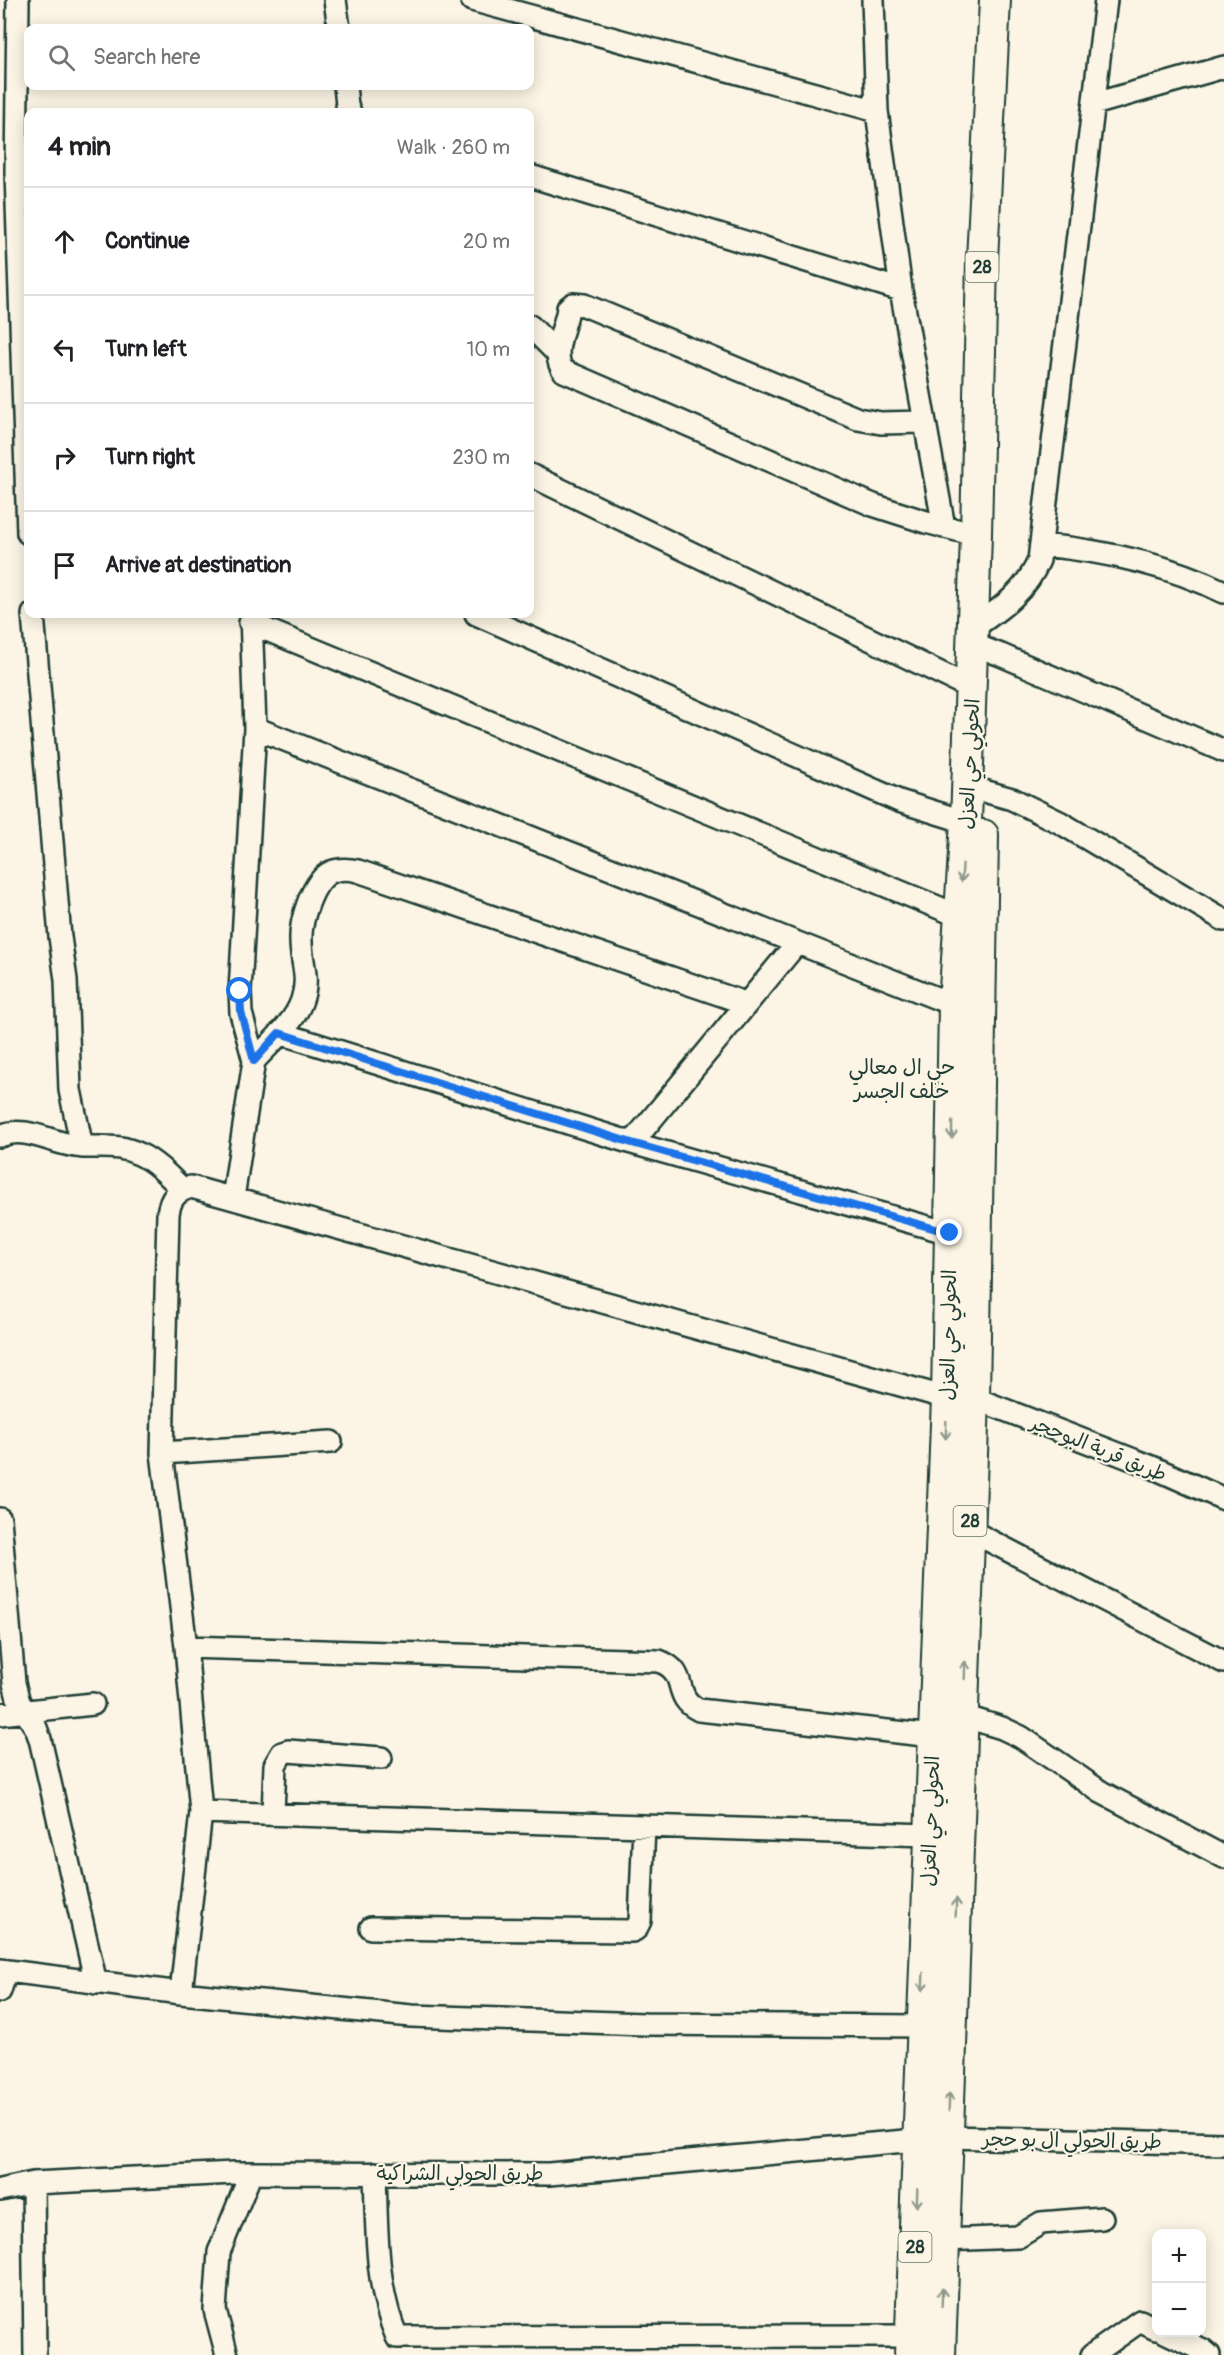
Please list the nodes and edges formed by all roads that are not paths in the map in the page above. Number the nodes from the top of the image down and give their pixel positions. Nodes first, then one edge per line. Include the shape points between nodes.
1 (18, 0) edge
2 (335, 0) edge
3 (472, 0) edge
4 (873, 0) edge
5 (995, 0) edge
6 (1106, 0) edge
7 (338, 24) edge
8 (1224, 67) edge
9 (345, 90) edge
10 (1094, 104) junction
11 (348, 108) edge
12 (877, 111) junction
13 (534, 177) edge
14 (901, 290) junction
15 (534, 330) edge
16 (558, 354) junction
17 (24, 413) edge
18 (923, 422) junction
19 (534, 477) edge
20 (944, 527) junction
21 (976, 535) junction
22 (1042, 545) junction
23 (1224, 592) edge
24 (33, 618) edge
25 (250, 618) edge
26 (486, 618) edge
27 (973, 637) junction
28 (971, 688) junction
29 (255, 728) junction
30 (1224, 751) edge
31 (984, 791) junction
32 (966, 822) junction
33 (959, 916) junction
34 (1224, 920) edge
35 (797, 943) junction
36 (746, 1004) junction
37 (954, 1005) junction
38 (279, 1033) junction
39 (254, 1061) junction
40 (0, 1136) edge
41 (632, 1143) junction
42 (82, 1147) junction
43 (182, 1189) junction
44 (233, 1198) junction
45 (950, 1233) junction
46 (961, 1398) junction
47 (331, 1442) dead end
48 (162, 1452) junction
49 (1224, 1499) edge
50 (0, 1519) edge
51 (969, 1530) junction
52 (186, 1647) junction
53 (1224, 1662) edge
54 (93, 1704) dead end
55 (25, 1710) junction
56 (0, 1714) edge
57 (963, 1716) junction
58 (933, 1736) junction
59 (381, 1758) dead end
60 (201, 1812) junction
61 (273, 1814) junction
62 (644, 1826) junction
63 (929, 1835) junction
64 (1224, 1857) edge
65 (371, 1928) dead end
66 (2, 1978) edge
67 (96, 1983) junction
68 (181, 1993) junction
69 (922, 2026) junction
70 (934, 2138) junction
71 (1224, 2144) edge
72 (251, 2173) junction
73 (375, 2173) junction
74 (33, 2183) junction
75 (0, 2190) edge
76 (1102, 2218) dead end
77 (944, 2240) junction
78 (1152, 2327) edge
79 (1176, 2337) edge
80 (910, 2345) edge
81 (35, 2355) edge
82 (227, 2355) edge
83 (940, 2355) edge
84 (1092, 2355) edge
85 (1209, 2355) edge

1 - 17 street via 16,173
2 - 7 street
3 - 12 street
4 - 12 street
5 - 21 highway, 28 via 982,260
6 - 10 street
8 - 10 street
9 - 11 street
10 - 22 street
12 - 14 street
13 - 14 street
14 - 18 street
15 - 16 street
16 - 18 street via 568,308 579,303 847,416 880,423
16 - 20 street via 560,366 570,374 873,505
18 - 20 street
19 - 28 street
20 - 21 street
21 - 27 highway, 28
22 - 23 street via 1131,559
22 - 27 street via 1025,586
24 - 42 street via 66,980 70,1090
25 - 29 street
25 - 33 street
26 - 32 street via 899,801
27 - 28 highway, 28
27 - 30 street via 1001,655
28 - 31 highway, الحولي حي العزل / 28 via 980,716
28 - 32 highway, الحولي حي العزل / 28
29 - 35 street
29 - 39 street via 240,991 241,1012
31 - 34 street via 1012,799 1062,823
31 - 46 highway, الحولي حي العزل / 28
32 -> 33 highway, الحولي حي العزل / 28
33 - 37 highway, الحولي حي العزل / 28
35 - 36 street
35 - 37 street
36 - 38 street via 344,869 331,872 320,881 305,910 300,940 306,969 304,992 297,1012
36 - 41 street
37 -> 45 highway, الحولي حي العزل / 28
38 - 39 street
38 - 41 street
39 - 44 street
40 - 42 street via 24,1132
41 - 45 street
42 - 43 street via 112,1146 139,1154
43 - 44 street, طريق قرية البوحجر via 191,1187
43 - 48 street via 174,1196 168,1214
44 - 46 street, طريق قرية البوحجر
45 - 46 highway, الحولي حي العزل / 28
46 - 49 street, طريق قرية البوحجر via 1152,1467
46 - 51 highway, الحولي حي العزل / 28
46 -> 58 highway, الحولي حي العزل / 28
47 - 48 street
48 - 52 street
50 - 55 street via 14,1683
51 - 53 street
57 -> 51 highway, الحولي حي العزل / 28
52 - 58 street via 659,1661 675,1671 684,1699 699,1710
52 - 60 street
54 - 55 street
55 - 56 street
55 - 67 street via 40,1739
57 - 64 street via 1021,1737 1101,1792
70 -> 57 highway, الحولي حي العزل / 28
58 - 63 highway, الحولي حي العزل / 28
59 - 61 street via 288,1751 282,1754 275,1765
60 - 61 street
60 - 68 street
61 - 62 street
62 - 63 street
62 - 65 street via 640,1921 632,1931
63 -> 69 highway, الحولي حي العزل / 28
66 - 67 street
67 - 68 street
68 - 69 street via 411,2016 522,2021
69 - 70 highway, الحولي حي العزل / 28
70 - 71 street, طريق الحولي ال بو حجر
70 - 73 street, طريق الحولي الشراكية via 549,2174
70 - 77 highway, الحولي حي العزل / 28
70 -> 80 highway, الحولي حي العزل / 28
72 - 73 street, طريق الحولي الشراكية
72 - 74 street, طريق الحولي الشراكية
72 - 82 street via 219,2252 215,2310
73 - 80 street via 378,2259 390,2321 397,2337
74 - 75 street, طريق الحولي الشراكية
74 - 81 street
76 - 77 street via 1041,2223 1018,2236
83 -> 77 highway, الحولي حي العزل / 28
78 - 84 street via 1140,2321
79 - 85 street

